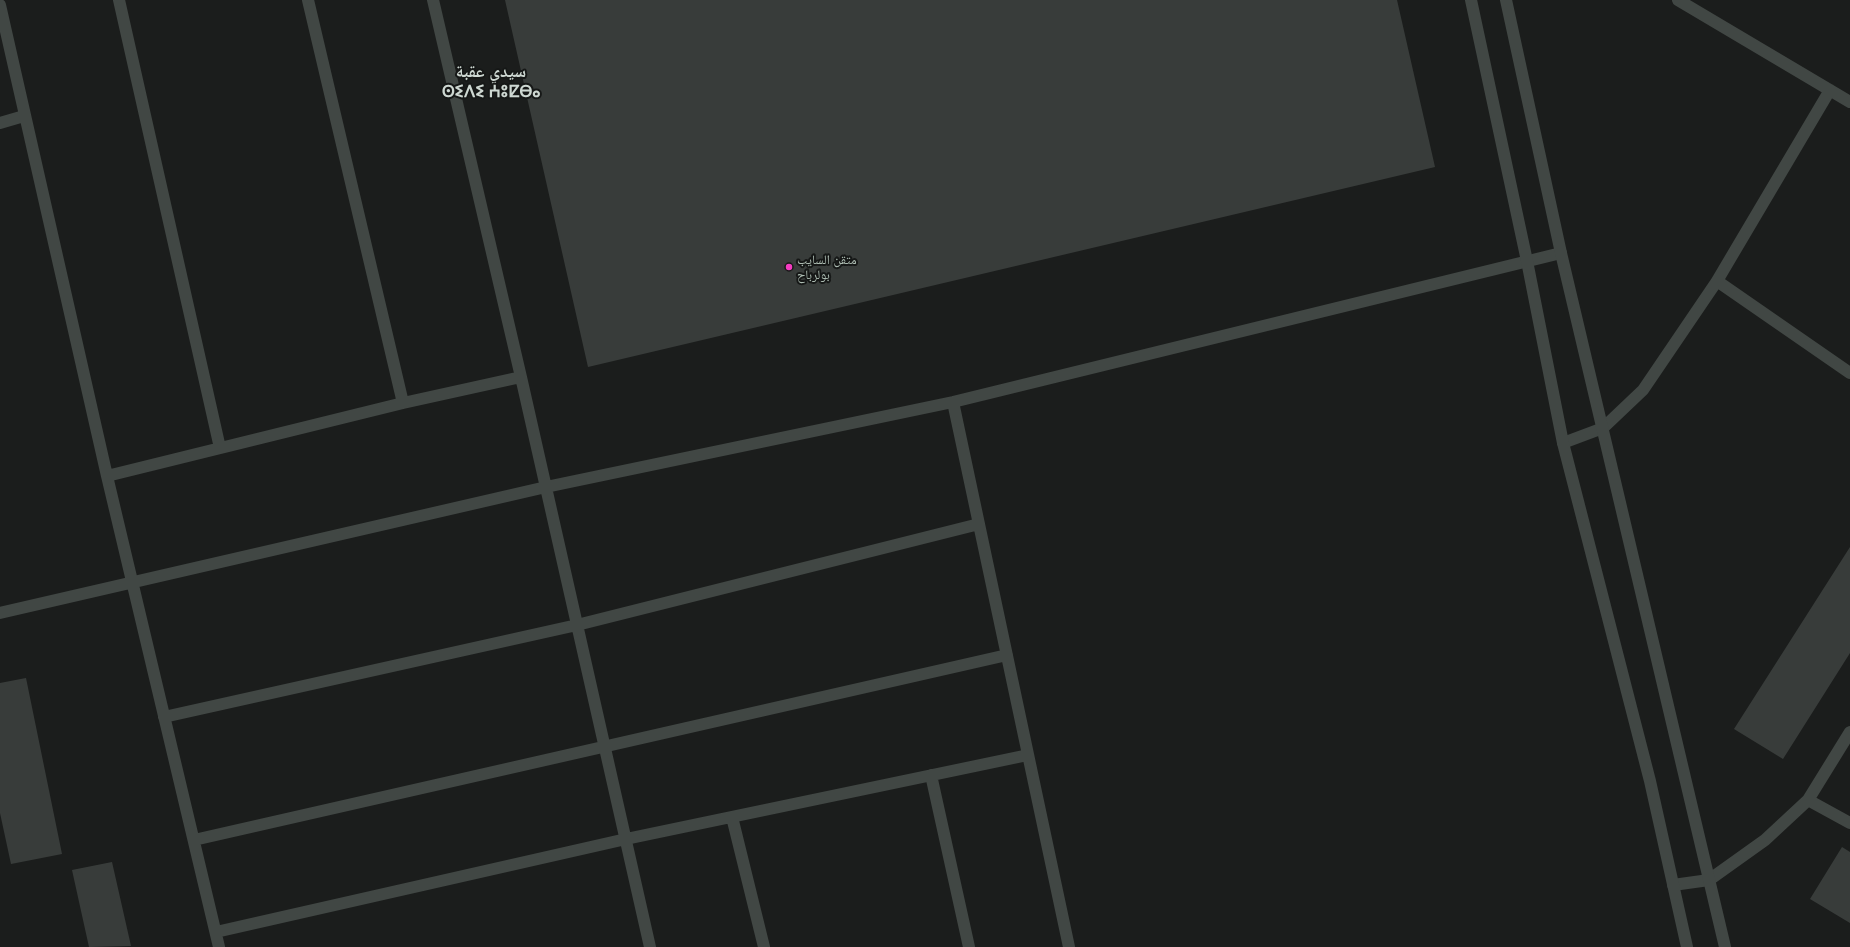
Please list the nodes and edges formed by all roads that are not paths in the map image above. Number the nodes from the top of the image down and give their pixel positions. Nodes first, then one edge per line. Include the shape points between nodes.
1 (119, 0) edge
2 (308, 0) edge
3 (433, 0) edge
4 (1470, 0) edge
5 (1506, 0) edge
6 (1678, 0) edge
7 (0, 5) edge
8 (1830, 90) junction
9 (1850, 102) edge
10 (24, 116) junction
11 (0, 123) edge
12 (1561, 253) junction
13 (1527, 261) junction
14 (1717, 281) junction
15 (1850, 373) edge
16 (521, 377) junction
17 (953, 402) junction
18 (403, 403) junction
19 (1603, 428) junction
20 (1563, 444) junction
21 (220, 448) junction
22 (107, 476) junction
23 (546, 487) junction
24 (979, 524) junction
25 (132, 583) junction
26 (0, 613) edge
27 (577, 625) junction
28 (1007, 655) junction
29 (164, 717) junction
30 (1850, 732) edge
31 (605, 748) junction
32 (1028, 755) junction
33 (931, 775) junction
34 (1808, 800) junction
35 (732, 817) junction
36 (1850, 823) edge
37 (626, 839) junction
38 (194, 840) junction
39 (1709, 880) junction
40 (1673, 885) junction
41 (216, 932) junction
42 (219, 947) edge
43 (650, 947) edge
44 (764, 947) edge
45 (969, 947) edge
46 (1069, 947) edge
47 (1687, 947) edge
48 (1725, 947) edge

1 - 21 street
2 - 18 street
3 - 16 street
4 - 13 street
5 - 12 street
6 - 8 street
7 - 10 street
8 - 9 street
8 - 14 street
10 - 11 street
10 - 22 street
12 - 13 street
12 - 19 street
13 - 17 street
13 - 20 street
14 - 15 street
14 - 19 street via 1643,390
16 - 18 street
16 - 23 street
17 - 23 street
17 - 24 street
18 - 21 street
19 - 20 street
19 - 39 street
20 - 40 street via 1640,738
21 - 22 street
22 - 25 street
23 - 25 street
23 - 27 street
24 - 27 street
24 - 28 street
25 - 26 street
25 - 29 street
27 - 29 street
27 - 31 street
28 - 31 street
28 - 32 street
29 - 38 street
30 - 34 street
31 - 37 street
31 - 38 street
32 - 33 street
32 - 46 street
33 - 35 street
33 - 45 street
34 - 36 street
34 - 39 street via 1765,840
35 - 37 street
35 - 44 street
37 - 41 street
37 - 43 street
38 - 41 street
39 - 40 street
39 - 48 street
40 - 47 street
41 - 42 street

